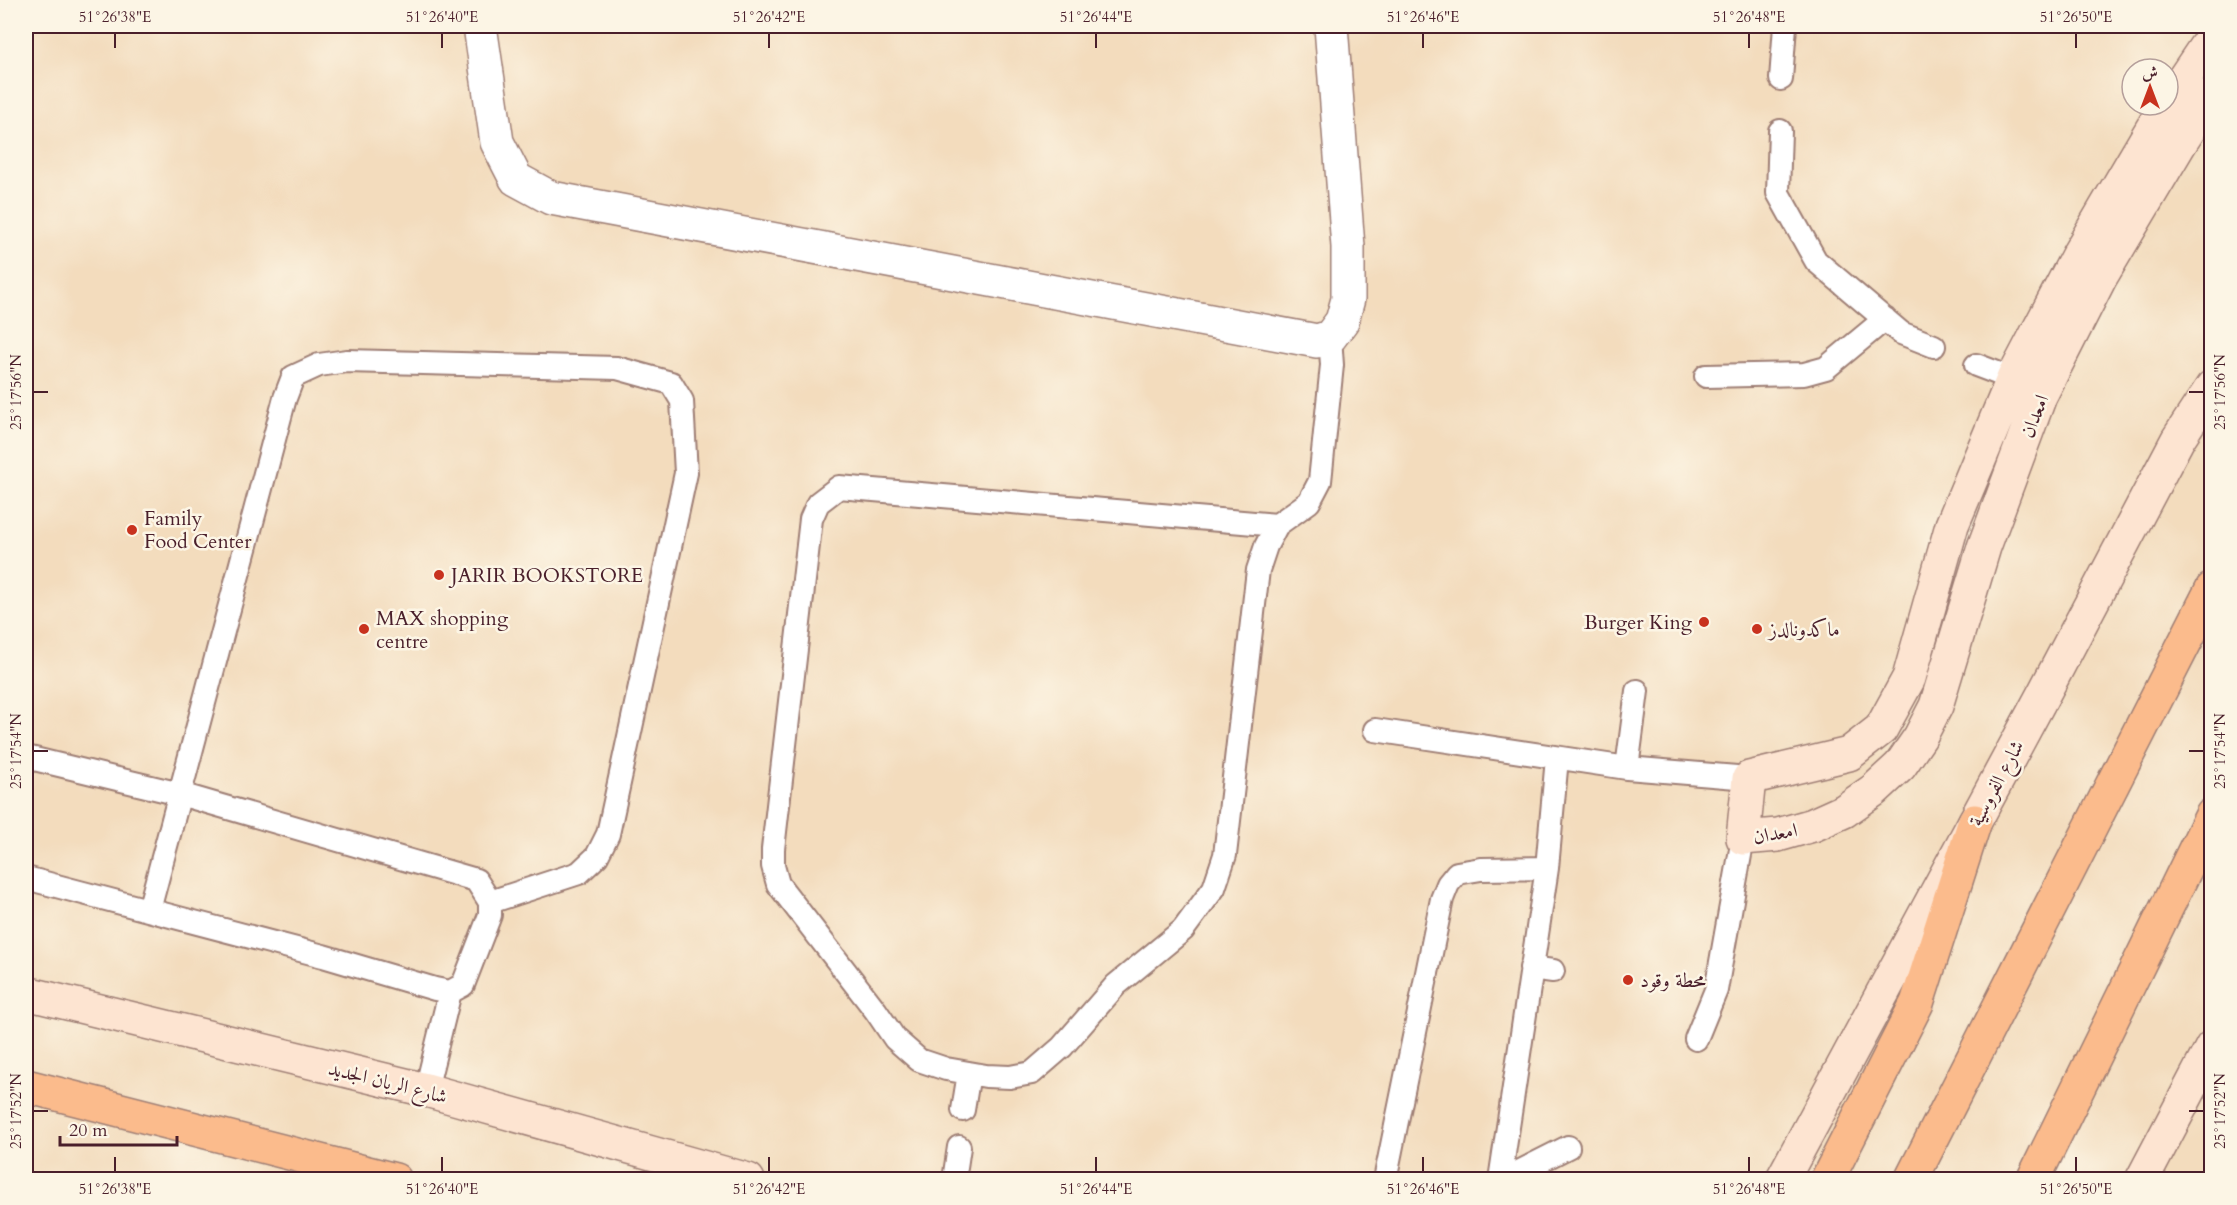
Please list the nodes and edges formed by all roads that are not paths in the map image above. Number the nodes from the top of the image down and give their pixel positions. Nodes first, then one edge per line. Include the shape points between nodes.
1 (480, 26) edge
2 (1332, 26) edge
3 (1785, 26) edge
4 (2211, 37) edge
5 (1781, 79) dead end
6 (2180, 84) edge
7 (2211, 94) edge
8 (2159, 117) edge
9 (1780, 131) dead end
10 (1885, 319) junction
11 (1329, 337) junction
12 (1934, 346) dead end
13 (1976, 365) dead end
14 (1706, 376) dead end
15 (2013, 379) junction
16 (2211, 387) edge
17 (1276, 525) junction
18 (2211, 590) edge
19 (1637, 691) dead end
20 (1375, 730) dead end
21 (26, 757) edge
22 (1557, 758) junction
23 (1627, 768) junction
24 (1749, 778) junction
25 (180, 794) junction
26 (2211, 814) edge
27 (1975, 821) junction
28 (1743, 838) junction
29 (1547, 867) junction
30 (26, 878) edge
31 (490, 902) junction
32 (148, 910) junction
33 (450, 992) junction
34 (26, 993) edge
35 (1696, 1039) dead end
36 (2211, 1047) edge
37 (969, 1073) junction
38 (26, 1086) edge
39 (426, 1090) junction
40 (963, 1110) dead end
41 (1854, 1124) junction
42 (2165, 1138) junction
43 (1568, 1146) dead end
44 (959, 1147) dead end
45 (395, 1179) edge
46 (748, 1179) edge
47 (954, 1179) edge
48 (1385, 1179) edge
49 (1502, 1179) edge
50 (1782, 1179) edge
51 (1827, 1179) edge
52 (1846, 1179) edge
53 (1911, 1179) edge
54 (2033, 1179) edge
55 (2135, 1179) edge
56 (2142, 1179) edge
57 (2152, 1179) edge

1 - 11 street via 497,142 516,179 551,198 1317,341
2 - 11 street via 1348,298 1342,321
3 - 5 lane
4 - 6 street, امعدان
7 - 28 street, امعدان via 2100,278 2040,396 1984,547 1936,706 1920,737 1900,766 1844,811 1778,835
8 - 15 street, امعدان via 2079,253
9 - 10 lane via 1779,193 1816,261
10 - 12 lane via 1902,333
10 - 14 lane via 1826,368 1804,374
11 - 17 lane via 1332,365 1320,481 1309,502
13 - 15 lane
15 - 24 street, امعدان via 1952,525 1909,678 1881,729 1848,754
16 - 27 street, شارع الفروسية via 2178,439
17 - 37 lane via 1258,570 1225,855 1214,888 1183,930 1116,985 1062,1047 1032,1073 1010,1077
17 - 37 lane via 839,487 818,503 810,519 773,866 778,884 895,1039 919,1060
18 - 53 highway
19 - 23 lane
20 - 22 lane
21 - 25 lane
22 - 23 lane
22 - 29 lane
23 - 24 lane
24 - 28 street, امعدان
25 - 31 lane via 476,880
25 - 31 lane via 293,377 319,364 347,361 617,368 671,383 682,401 686,473 608,834 597,856 579,873
25 - 32 lane
26 - 54 highway
27 - 41 highway via 1917,1003
27 - 50 street, شارع الفروسية
28 - 35 lane
29 - 48 lane via 1457,873 1448,884
29 - 49 lane via 1542,970
30 - 32 lane
31 - 33 lane via 486,930 463,985
32 - 33 lane
33 - 39 lane
34 - 39 street, شارع الريان الجديد
36 - 42 street
37 - 40 lane
38 - 45 highway
39 - 46 street, شارع الريان الجديد
41 - 51 highway
41 - 52 street
42 - 55 street
42 - 56 street
42 - 57 street
43 - 49 lane
44 - 47 lane

